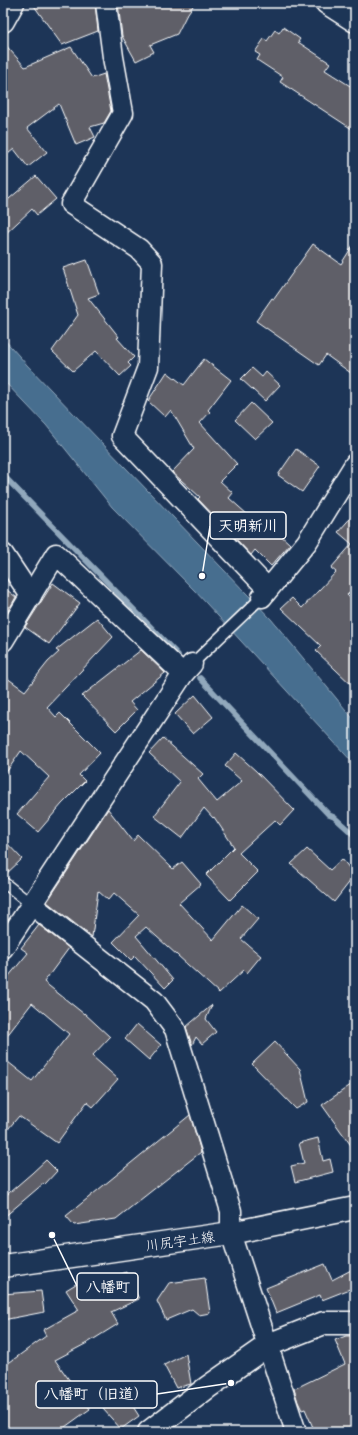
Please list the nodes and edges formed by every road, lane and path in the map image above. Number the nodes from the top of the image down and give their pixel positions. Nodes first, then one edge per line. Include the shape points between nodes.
1 (13, 3) edge
2 (106, 3) edge
3 (327, 3) edge
4 (3, 21) edge
5 (355, 21) edge
6 (355, 464) edge
7 (3, 554) edge
8 (265, 593) junction
9 (31, 596) junction
10 (3, 641) edge
11 (188, 669) junction
12 (3, 882) edge
13 (31, 904) junction
14 (3, 948) edge
15 (355, 1208) edge
16 (231, 1233) junction
17 (3, 1266) edge
18 (355, 1323) edge
19 (268, 1345) junction
20 (148, 1432) edge
21 (296, 1432) edge

1 - 4 main road
2 - 8 street via 123,113 71,204 139,249 152,263 148,367 122,436
3 - 5 main road
6 - 8 street via 307,542
7 - 9 street
8 - 11 lane
9 - 10 street
9 - 11 street via 56,554
11 - 13 street
12 - 13 lane
13 - 14 street
13 - 16 street via 154,1001 175,1029 230,1212
15 - 16 main road, 川尻宇土線
16 - 17 main road, 川尻宇土線
16 - 19 street
18 - 19 main road via 324,1323
19 - 20 main road
19 - 21 street

